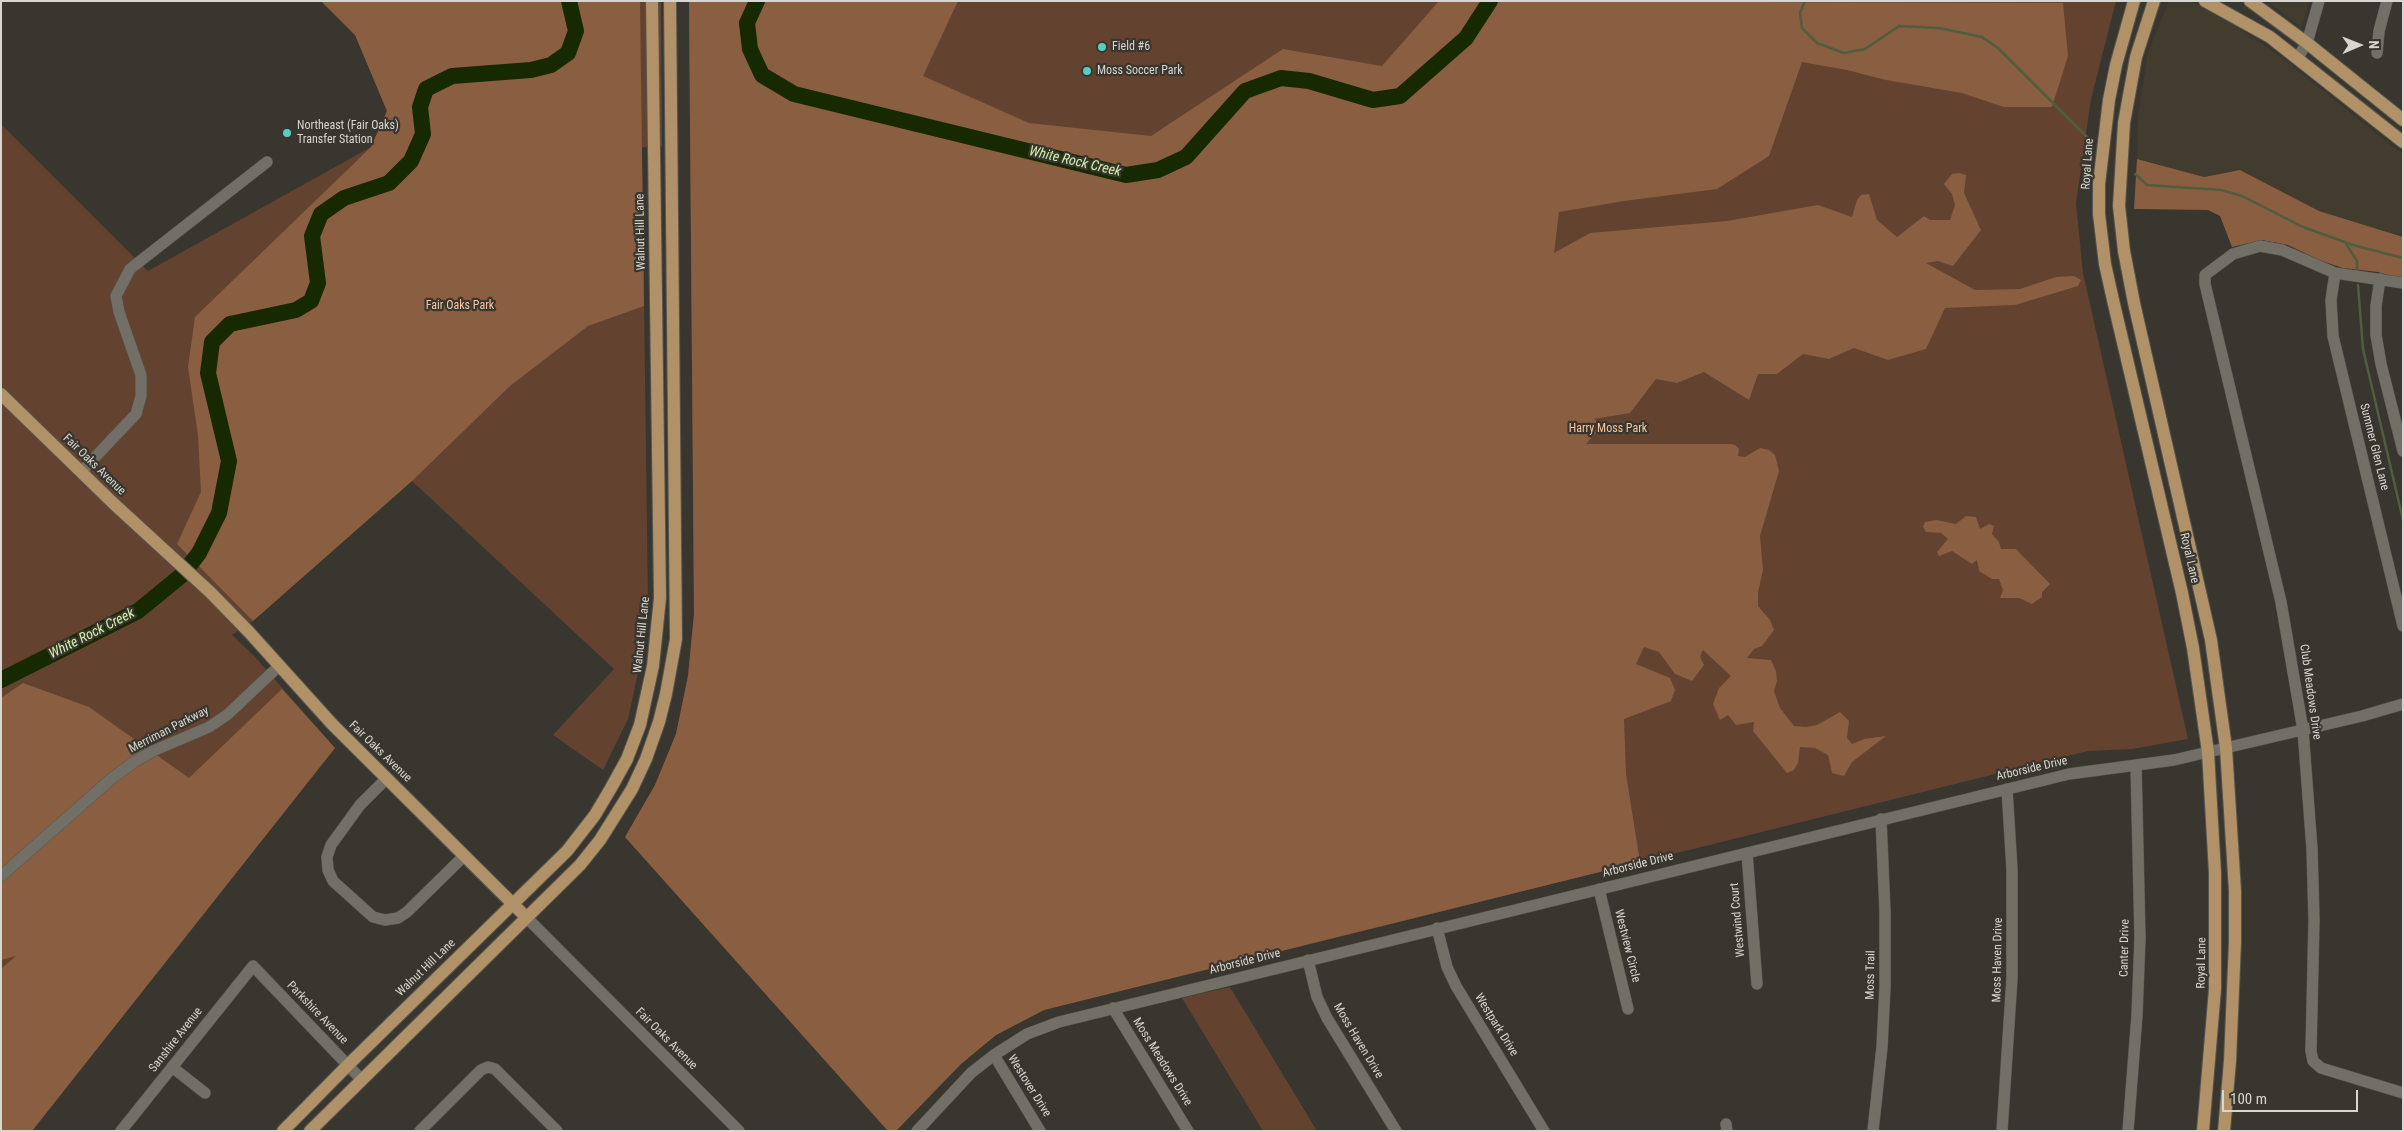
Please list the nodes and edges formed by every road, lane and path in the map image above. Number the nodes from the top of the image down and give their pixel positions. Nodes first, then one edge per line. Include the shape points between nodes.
1 (652, 1) edge
2 (670, 1) edge
3 (2134, 1) edge
4 (2154, 1) edge
5 (2205, 1) edge
6 (2250, 1) edge
7 (2319, 1) edge
8 (2387, 1) edge
9 (2307, 43) junction
10 (2377, 53) dead end
11 (2298, 57) junction
12 (2403, 120) edge
13 (2402, 140) edge
14 (2102, 144) junction
15 (2122, 146) junction
16 (267, 162) dead end
17 (2335, 273) junction
18 (2380, 279) junction
19 (2403, 283) edge
20 (1, 394) edge
21 (2403, 451) edge
22 (81, 472) junction
23 (2403, 626) edge
24 (279, 666) junction
25 (2403, 704) edge
26 (2303, 730) junction
27 (2226, 748) junction
28 (2208, 752) junction
29 (2136, 764) junction
30 (387, 778) junction
31 (2007, 789) junction
32 (1881, 819) junction
33 (1747, 853) junction
34 (464, 856) junction
35 (1, 876) edge
36 (1599, 889) junction
37 (512, 904) junction
38 (526, 917) junction
39 (1437, 928) junction
40 (1308, 960) junction
41 (253, 966) joint
42 (1758, 984) dead end
43 (1112, 1008) junction
44 (1628, 1009) dead end
45 (994, 1055) junction
46 (348, 1064) junction
47 (172, 1067) junction
48 (361, 1079) junction
49 (205, 1093) dead end
50 (2403, 1093) edge
51 (121, 1131) edge
52 (284, 1131) edge
53 (310, 1131) edge
54 (420, 1131) edge
55 (557, 1131) edge
56 (738, 1131) edge
57 (917, 1131) edge
58 (1040, 1131) edge
59 (1188, 1131) edge
60 (1396, 1131) edge
61 (1544, 1131) edge
62 (1873, 1131) edge
63 (2002, 1131) edge
64 (2128, 1131) edge
65 (2203, 1131) edge
66 (2224, 1131) edge

1 - 37 main road, Walnut Hill Lane via 660,598 648,694 627,759 583,832
2 - 38 main road via 676,639 666,694 646,758 632,790 585,859
3 - 14 main road, Royal Lane via 2116,65
4 - 15 main road, Royal Lane via 2136,57
5 - 11 main road via 2270,37
6 - 9 main road
7 - 9 street
8 - 10 street
9 - 11 street
9 - 12 main road
11 - 13 main road
14 - 15 main road
14 - 28 main road, Royal Lane via 2099,214 2105,264 2182,592
15 - 27 main road, Royal Lane via 2119,206 2124,251 2204,606
16 - 22 street via 130,268 116,296 140,375 141,396 136,414
17 - 18 street
17 - 23 street, Summer Glen Lane via 2331,300 2333,336
17 - 26 street, Club Meadows Drive via 2270,246 2260,246 2233,254 2205,275 2282,602
18 - 19 street
18 - 21 street via 2376,335
20 - 22 main road, Fair Oaks Avenue
22 - 24 main road, Fair Oaks Avenue via 210,592
24 - 30 main road, Fair Oaks Avenue
24 - 35 street, Merriman Parkway via 227,715 209,727 154,752 118,773
25 - 26 street, Arborside Drive
26 - 27 street, Arborside Drive
26 - 50 street, Club Meadows Drive via 2312,849 2313,1061 2321,1068
27 - 28 street, Arborside Drive
27 - 66 main road, Royal Lane via 2236,891 2236,942
28 - 29 street, Arborside Drive
28 - 65 main road, Royal Lane via 2215,873 2216,980
29 - 31 street, Arborside Drive via 2069,774
29 - 64 street, Canter Drive via 2140,938
30 - 34 main road, Fair Oaks Avenue
30 - 34 street via 360,805 331,845 327,857 333,881 373,917 385,920 398,918
31 - 32 street, Arborside Drive
31 - 63 street, Moss Haven Drive via 2012,870 2012,978
32 - 33 street, Arborside Drive
32 - 62 street, Moss Trail via 1885,987
33 - 36 street, Arborside Drive
33 - 42 street, Westwind Court
34 - 37 main road, Fair Oaks Avenue
36 - 39 street, Arborside Drive
36 - 44 street, Westview Circle
37 - 38 main road, Fair Oaks Avenue
37 - 46 main road, Walnut Hill Lane
38 - 48 main road
38 - 56 street, Fair Oaks Avenue
39 - 40 street, Arborside Drive
39 - 61 street, Westpark Drive via 1447,967 1456,986
40 - 43 street, Arborside Drive
40 - 60 street, Moss Haven Drive via 1317,997 1327,1018
41 - 46 street, Parkshire Avenue
41 - 47 street, Sanshire Avenue
43 - 45 street, Arborside Drive via 1026,1034
43 - 59 street, Moss Meadows Drive
45 - 57 street, Arborside Drive via 971,1073
45 - 58 street, Westover Drive
46 - 48 street, Parkshire Avenue
46 - 52 main road, Walnut Hill Lane
47 - 49 street
47 - 51 street, Sanshire Avenue
48 - 53 main road
54 - 55 street via 481,1070 488,1067 495,1069

